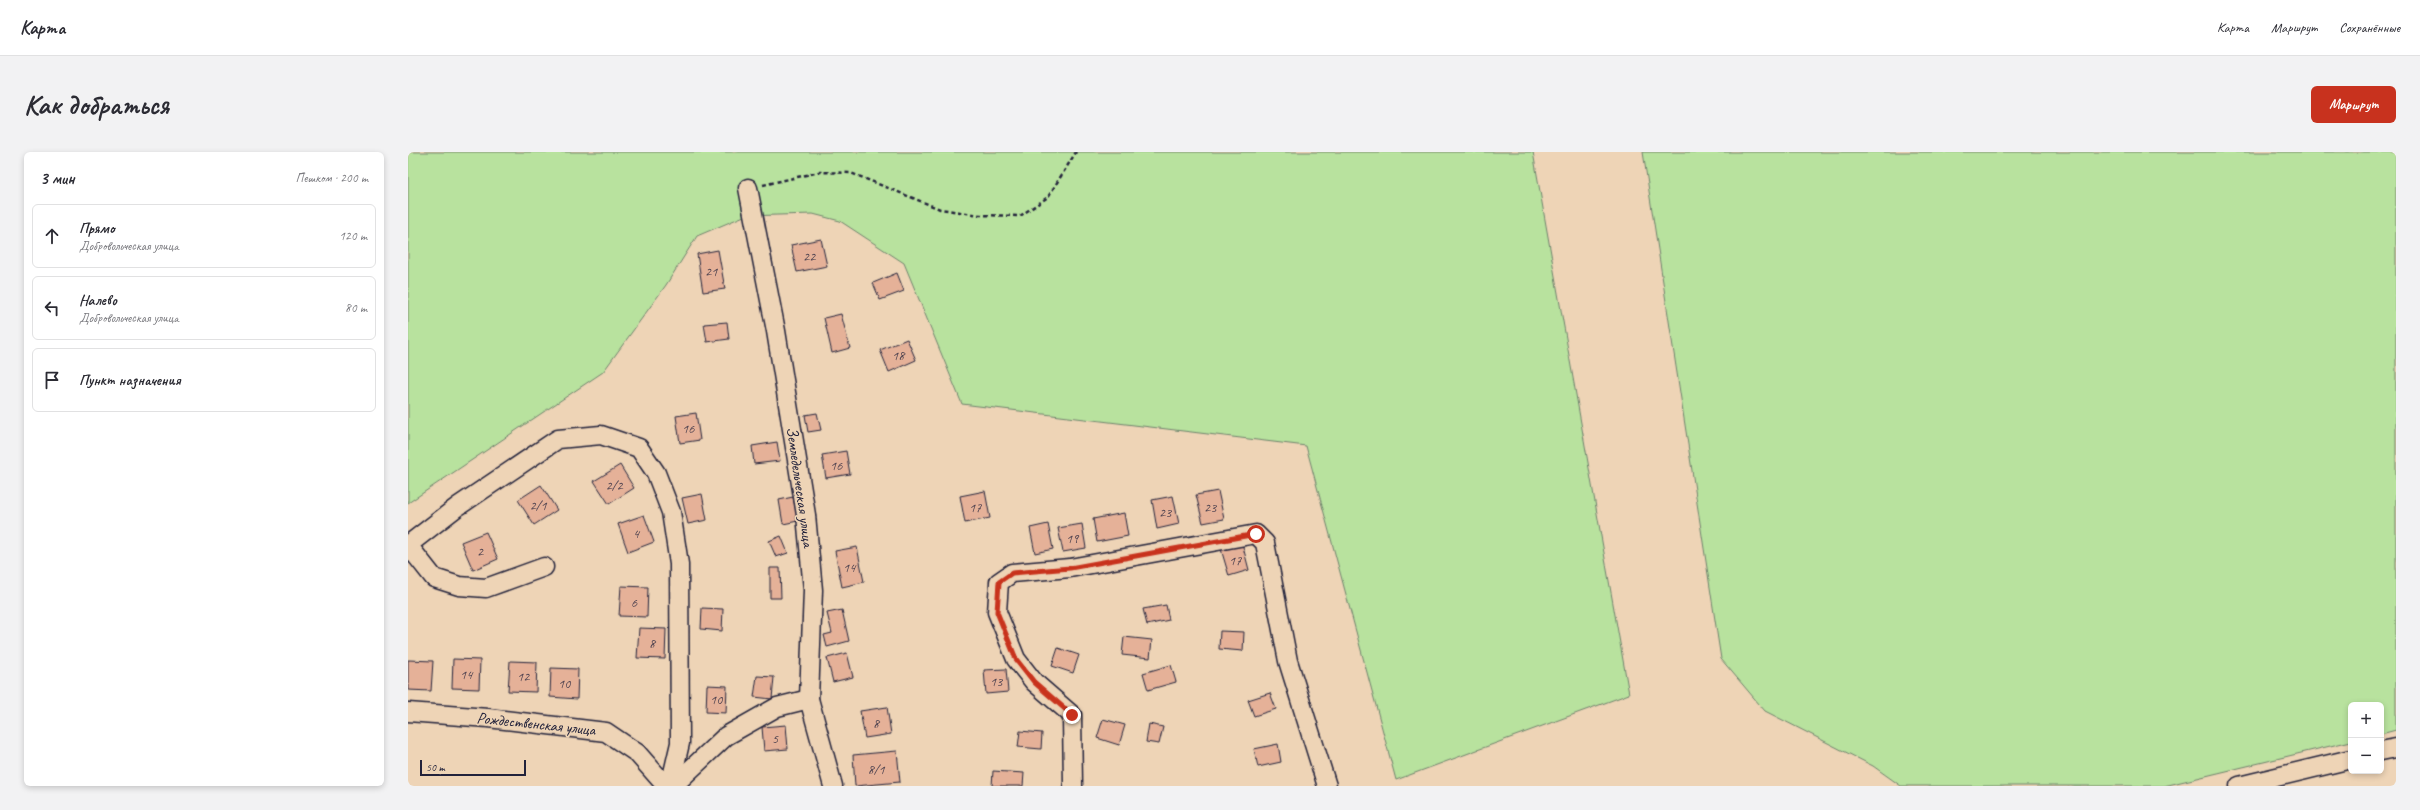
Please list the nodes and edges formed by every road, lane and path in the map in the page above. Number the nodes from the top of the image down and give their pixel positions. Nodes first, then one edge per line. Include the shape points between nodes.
1 (1076, 152) edge
2 (748, 188) joint
3 (544, 567) dead end
4 (809, 699) junction
5 (408, 712) edge
6 (2396, 748) edge
7 (2384, 750) edge
8 (2348, 760) edge
9 (666, 786) edge
10 (670, 786) edge
11 (673, 786) edge
12 (833, 786) edge
13 (1073, 786) edge
14 (1327, 786) edge
15 (2239, 786) edge

1 - 2 path via 1048,197 1020,216 940,209 851,173 819,172
2 - 4 street, Земледельческая улица via 776,331 806,515 813,590
3 - 10 street via 486,588 459,586 434,578 408,545 457,507 558,439 601,435 639,448 656,473 671,512 679,564 680,743
4 - 11 street via 777,707 726,736
4 - 12 street, Земледельческая улица
5 - 9 street, Рождественская улица via 488,718 606,732 637,753
6 - 7 street
8 - 15 street
13 - 14 street via 1072,715 1034,682 1016,659 997,612 999,582 1012,573 1070,568 1256,534 1265,544 1288,661

